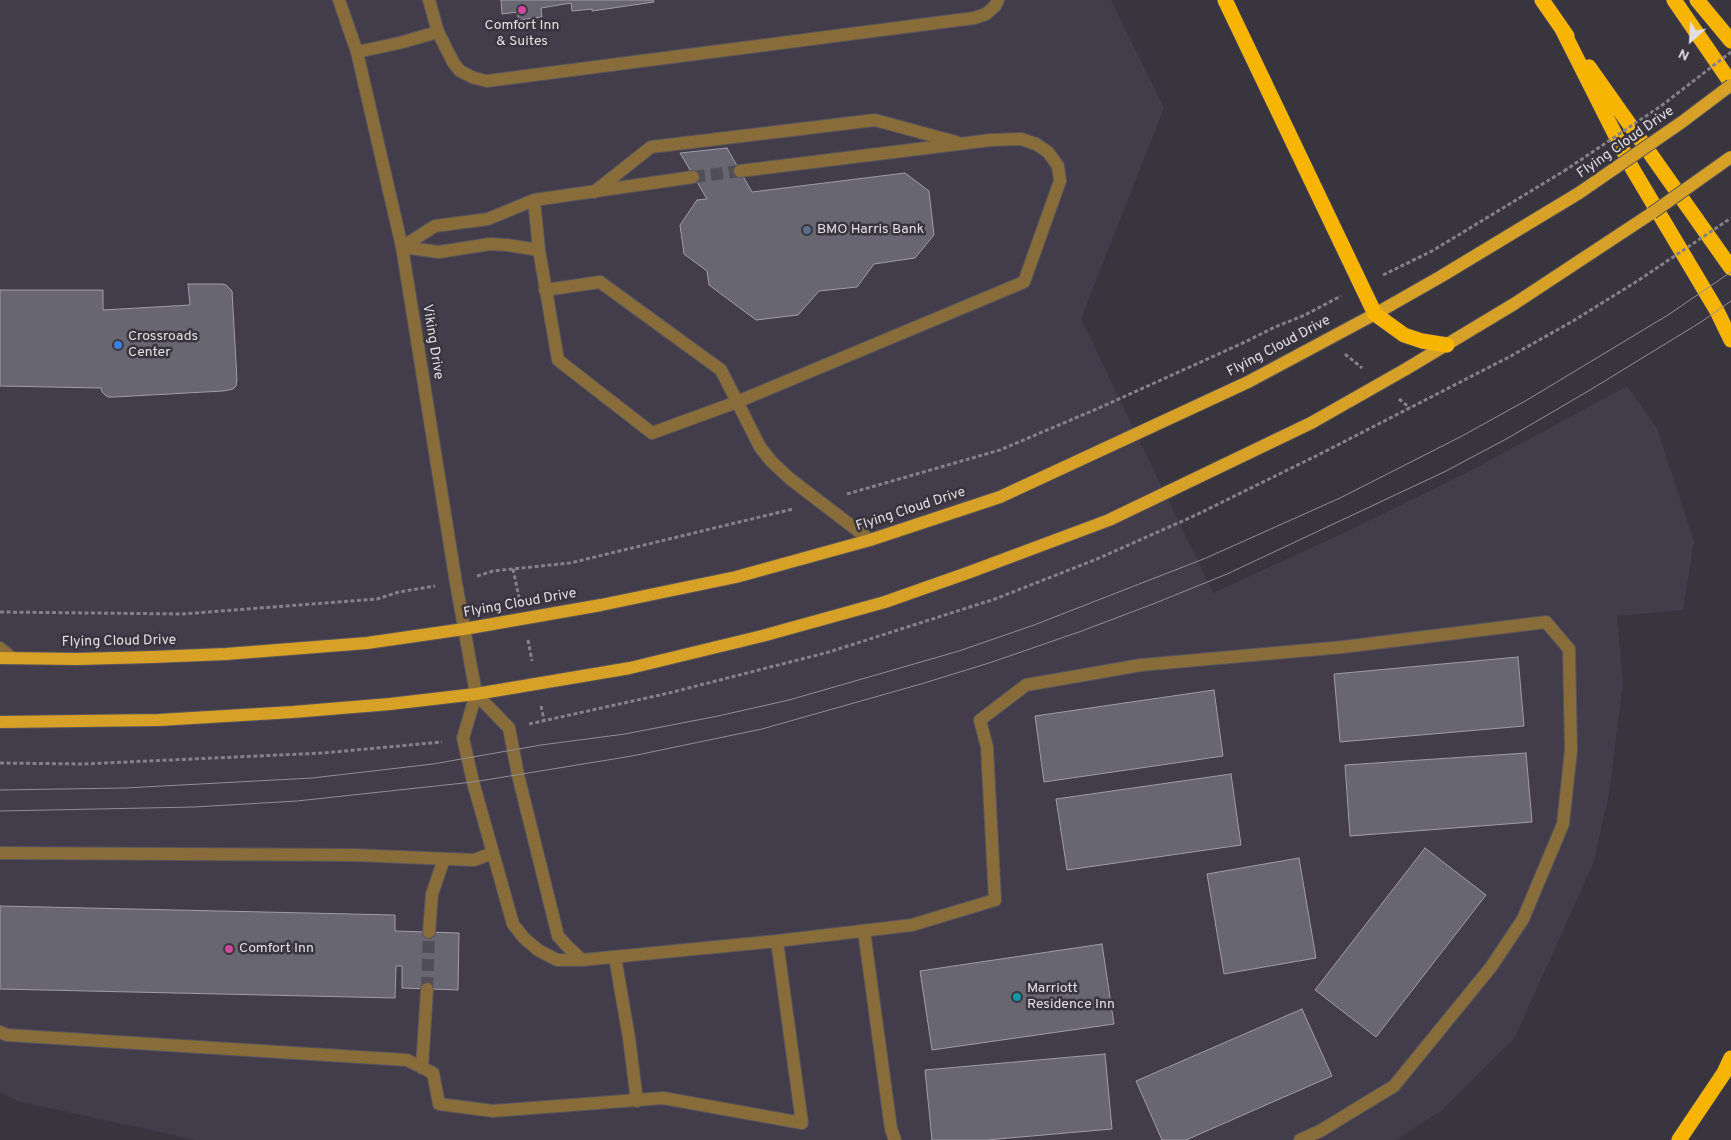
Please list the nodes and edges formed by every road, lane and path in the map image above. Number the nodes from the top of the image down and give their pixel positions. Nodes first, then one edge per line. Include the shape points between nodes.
1 (338, 0) edge
2 (429, 0) edge
3 (998, 0) edge
4 (1225, 0) edge
5 (1542, 0) edge
6 (1674, 0) edge
7 (1697, 0) edge
8 (1562, 28) junction
9 (438, 32) junction
10 (1731, 41) edge
11 (357, 52) junction
12 (1731, 52) edge
13 (1731, 84) edge
14 (963, 144) junction
15 (1731, 157) edge
16 (740, 171) tunnel mouth
17 (693, 177) tunnel mouth
18 (594, 192) junction
19 (534, 200) junction
20 (1731, 218) edge
21 (402, 247) junction
22 (539, 250) junction
23 (1397, 268) dead end
24 (1731, 268) edge
25 (1639, 280) dead end
26 (545, 290) junction
27 (1375, 314) junction
28 (1327, 339) junction
29 (1731, 340) edge
30 (1447, 344) junction
31 (1380, 383) junction
32 (737, 402) junction
33 (1410, 408) dead end
34 (820, 502) junction
35 (870, 540) junction
36 (513, 569) junction
37 (493, 571) dead end
38 (399, 592) dead end
39 (0, 612) edge
40 (523, 619) junction
41 (464, 629) junction
42 (0, 648) edge
43 (6, 658) edge
44 (537, 683) junction
45 (476, 694) junction
46 (566, 716) dead end
47 (544, 720) junction
48 (0, 722) edge
49 (535, 722) dead end
50 (428, 744) dead end
51 (0, 763) edge
52 (0, 853) edge
53 (493, 853) junction
54 (444, 859) junction
55 (864, 931) junction
56 (428, 932) tunnel mouth
57 (778, 941) junction
58 (615, 957) junction
59 (582, 960) junction
60 (426, 989) tunnel mouth
61 (0, 1032) edge
62 (1731, 1058) edge
63 (422, 1068) junction
64 (637, 1101) junction
65 (895, 1140) edge
66 (1300, 1140) edge
67 (1679, 1140) edge

1 - 11 street, Viking Drive
2 - 9 street
3 - 9 street via 986,14 974,18 486,81 460,71
4 - 27 highway
5 - 8 highway
6 - 13 highway
7 - 10 highway
8 - 24 highway
8 - 29 highway via 1632,168
9 - 11 street
11 - 21 street, Viking Drive
12 - 23 path, bridge via 1661,106 1564,171 1432,251
13 - 27 main road, Flying Cloud Drive, bridge via 1579,193
14 - 16 street
14 - 18 street via 875,120 651,147
14 - 32 street via 1021,139 1048,152 1058,166 1060,181 1024,282
15 - 30 main road, bridge via 1514,304
17 - 18 street
18 - 19 street
19 - 21 street via 488,219 435,226
19 - 22 street
20 - 25 path, bridge
21 - 22 street via 439,252 490,244
21 - 41 street, Viking Drive
22 - 26 street
26 - 32 street via 600,282 721,370
26 - 32 street via 558,360 652,433
27 - 28 main road, Flying Cloud Drive
27 - 30 highway via 1404,335
28 - 31 path
28 - 34 path via 1305,316 1000,450
28 - 35 main road, Flying Cloud Drive via 1248,382 1000,497
30 - 31 main road
31 - 33 path
31 - 44 main road via 1311,423 1109,520 970,572 884,602 762,636 630,668
32 - 34 street via 760,447 771,461
34 - 35 street
34 - 36 path via 570,563
35 - 40 main road, Flying Cloud Drive via 736,577
36 - 37 path
36 - 40 path
38 - 39 path via 377,599 182,614
40 - 41 main road, Flying Cloud Drive
40 - 44 path
41 - 43 main road, Flying Cloud Drive via 367,644 226,654
41 - 45 street, Viking Drive
42 - 43 street
44 - 45 main road
44 - 47 path
45 - 48 main road via 294,712 158,720
45 - 53 street via 463,738
45 - 59 street via 509,728 558,936
46 - 47 path
47 - 49 path
50 - 51 path via 324,754 84,764
52 - 54 street
53 - 54 street via 474,860
53 - 59 street via 513,924 524,938 557,960
54 - 56 street via 432,894
55 - 57 street
55 - 65 street
55 - 66 street via 912,926 995,900 987,747 980,720 1026,685 1141,666 1343,647 1546,622 1569,649 1571,750 1563,824 1524,919 1486,974 1394,1086
57 - 58 street
57 - 64 street via 802,1123 663,1098
58 - 59 street
58 - 64 street
60 - 63 street
61 - 63 street via 7,1035 407,1060
62 - 67 highway
63 - 64 street via 433,1073 439,1104 493,1111

